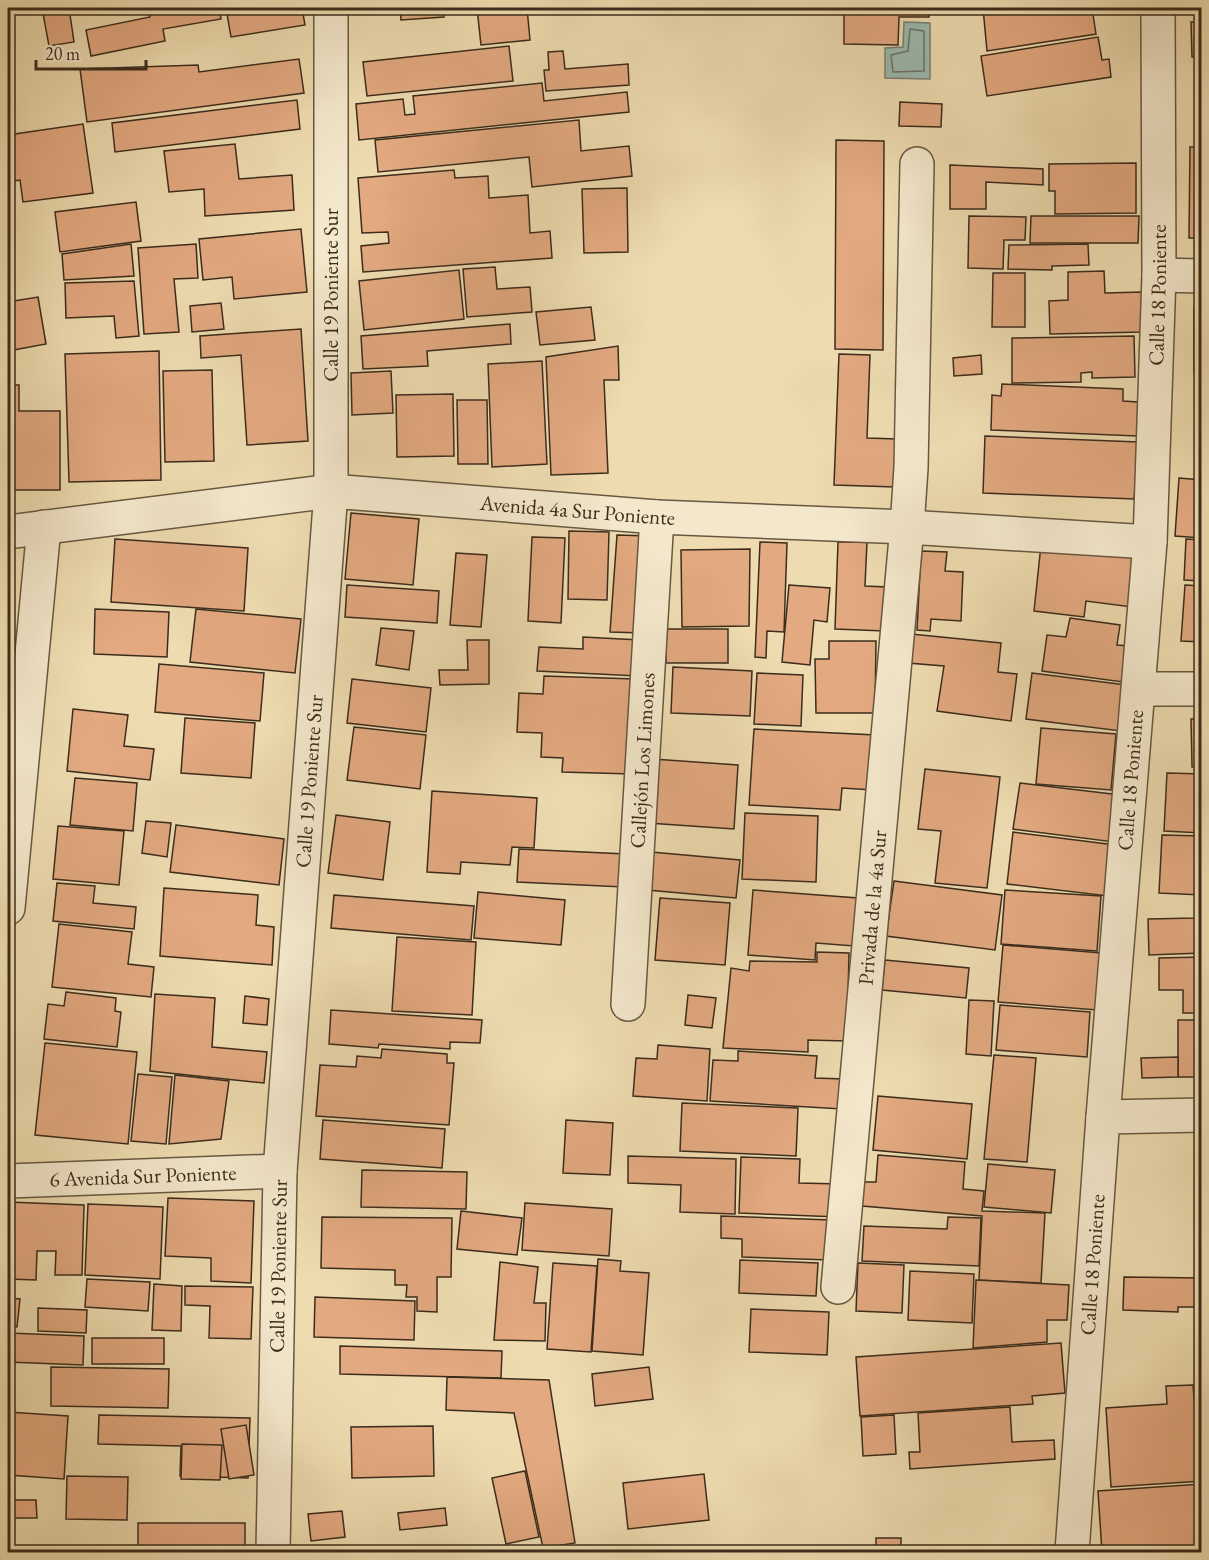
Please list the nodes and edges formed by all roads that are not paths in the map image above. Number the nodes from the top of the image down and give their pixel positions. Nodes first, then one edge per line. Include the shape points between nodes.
1 (331, 8) edge
2 (1158, 8) edge
3 (917, 164) dead end
4 (1160, 275) junction
5 (1202, 276) edge
6 (331, 491) junction
7 (657, 517) junction
8 (44, 527) junction
9 (907, 527) junction
10 (8, 532) edge
11 (1150, 542) junction
12 (1202, 688) edge
13 (1139, 689) junction
14 (8, 908) edge
15 (628, 1004) dead end
16 (1202, 1115) edge
17 (1103, 1117) junction
18 (280, 1171) junction
19 (8, 1181) edge
20 (838, 1287) dead end
21 (273, 1552) edge
22 (1072, 1552) edge

1 - 6 street, Calle 19 Poniente Sur
2 - 4 street, Calle 18 Poniente
3 - 9 street, Privada de la 4a Sur
4 - 5 street
4 - 11 street, Calle 18 Poniente
6 - 7 street, Avenida 4a Sur Poniente
6 - 8 street, Avenida 4a Sur Poniente
6 - 18 street, Calle 19 Poniente Sur
7 - 9 street, Avenida 4a Sur Poniente
7 - 15 street, Callejón Los Limones
8 - 10 street, Avenida 4a Sur Poniente
8 - 14 street
9 - 11 street, Avenida 4a Sur Poniente
9 - 20 street, Privada de la 4a Sur
11 - 13 street, Calle 18 Poniente
12 - 13 street
13 - 17 street, Calle 18 Poniente
16 - 17 street
17 - 22 street, Calle 18 Poniente
18 - 19 street, 6 Avenida Sur Poniente
18 - 21 street, Calle 19 Poniente Sur

